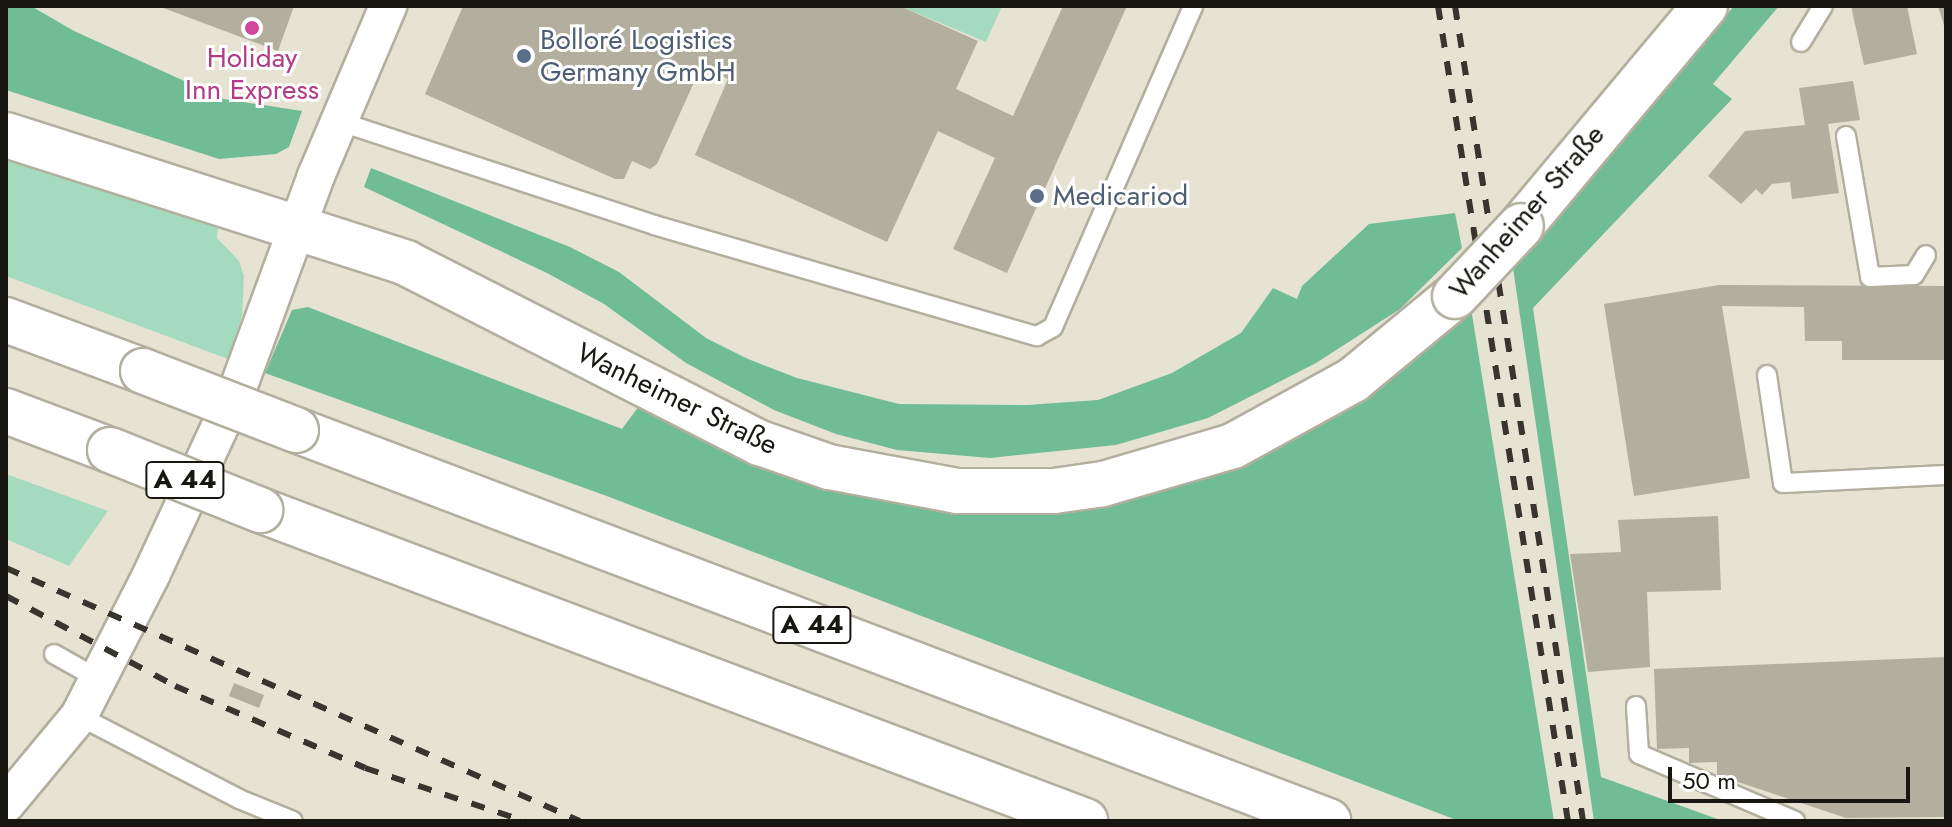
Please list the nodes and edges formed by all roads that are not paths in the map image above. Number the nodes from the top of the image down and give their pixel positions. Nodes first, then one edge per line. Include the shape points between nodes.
1 (388, 6) edge
2 (1193, 6) edge
3 (1705, 6) edge
4 (1823, 6) edge
5 (1801, 42) dead end
6 (338, 121) junction
7 (6, 135) edge
8 (1846, 136) dead end
9 (299, 227) junction
10 (1926, 255) dead end
11 (6, 320) edge
12 (1767, 375) dead end
13 (6, 411) edge
14 (1946, 475) edge
15 (54, 654) dead end
16 (100, 680) junction
17 (1636, 706) dead end
18 (79, 716) junction
19 (6, 804) edge
20 (293, 821) edge
21 (1085, 821) edge
22 (1328, 821) edge
23 (1795, 821) edge

1 - 6 street
2 - 6 lane via 1053,327 1037,336 654,225
3 - 9 main road, Wanheimer Straße, bridge via 1521,226 1455,296 1353,380 1233,446 1103,484 1054,491 957,491 866,477 760,443 406,263
4 - 5 lane
6 - 9 street
7 - 9 main road, Wanheimer Straße
8 - 10 lane via 1870,277 1914,275
9 - 16 street via 238,388
11 - 22 main road, A 44, bridge
12 - 14 lane via 1783,483
13 - 21 main road, A 44, bridge
15 - 16 lane
16 - 18 street
17 - 23 lane via 1639,754
18 - 19 street
18 - 20 lane via 239,799

